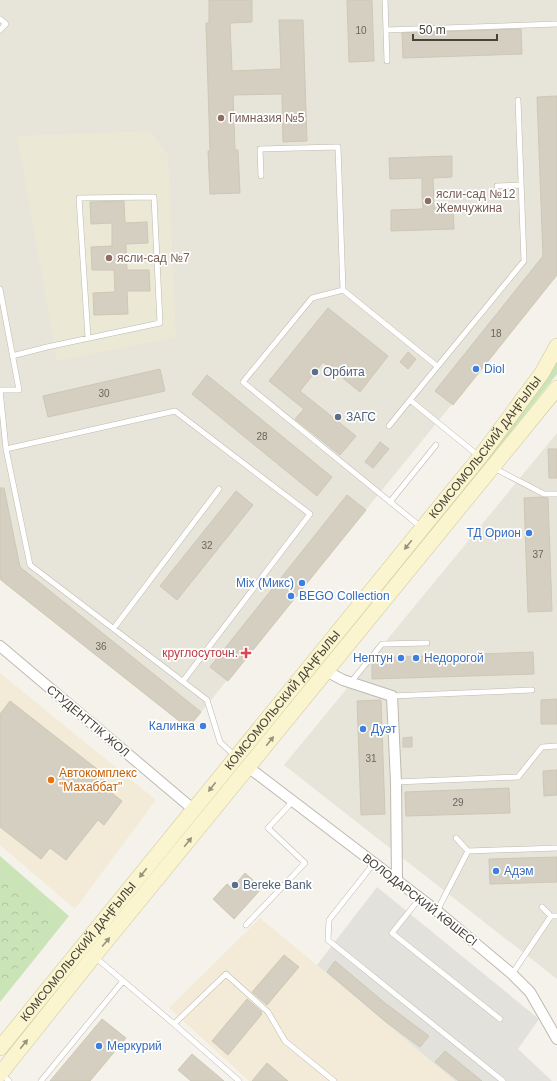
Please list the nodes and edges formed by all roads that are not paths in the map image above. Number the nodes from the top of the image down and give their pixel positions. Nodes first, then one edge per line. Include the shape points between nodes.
1 (385, 0) edge
2 (0, 19) edge
3 (557, 24) edge
4 (0, 30) edge
5 (386, 30) junction
6 (387, 61) dead end
7 (518, 100) dead end
8 (261, 176) dead end
9 (521, 185) junction
10 (497, 186) dead end
11 (0, 289) edge
12 (343, 290) junction
13 (88, 338) junction
14 (557, 346) edge
15 (12, 356) junction
16 (437, 366) junction
17 (557, 388) edge
18 (0, 390) edge
19 (410, 400) junction
20 (389, 426) dead end
21 (436, 445) dead end
22 (6, 449) junction
23 (480, 457) junction
24 (492, 467) junction
25 (219, 489) dead end
26 (557, 494) edge
27 (390, 502) junction
28 (422, 528) junction
29 (114, 628) junction
30 (427, 643) dead end
31 (0, 646) edge
32 (314, 662) junction
33 (326, 671) junction
34 (183, 681) junction
35 (350, 683) junction
36 (532, 690) dead end
37 (392, 696) junction
38 (557, 746) edge
39 (236, 756) junction
40 (248, 768) junction
41 (396, 782) junction
42 (293, 801) junction
43 (194, 810) junction
44 (456, 838) dead end
45 (557, 848) edge
46 (468, 851) junction
47 (374, 863) junction
48 (397, 880) junction
49 (128, 892) junction
50 (420, 898) junction
51 (140, 901) junction
52 (542, 907) dead end
53 (437, 911) junction
54 (551, 916) junction
55 (557, 916) edge
56 (246, 924) dead end
57 (94, 956) junction
58 (512, 974) junction
59 (123, 981) junction
60 (500, 1019) dead end
61 (174, 1024) junction
62 (557, 1038) edge
63 (0, 1048) edge
64 (0, 1074) edge
65 (9, 1081) edge
66 (41, 1081) edge
67 (238, 1081) edge
68 (334, 1081) edge
69 (503, 1081) edge

1 - 5 lane
2 - 4 lane via 6,24
3 - 5 lane
5 - 6 lane
7 - 9 lane
8 - 12 lane via 260,149 338,147
9 - 10 lane
9 - 16 lane via 524,261
11 - 15 lane
12 - 16 lane
12 - 27 lane via 312,298 243,382
13 - 13 lane via 160,323 154,197 79,198
13 - 15 lane
14 - 23 street, КОМСОМОЛЬСКИЙ ДАҢҒЫЛЫ via 542,373
15 - 18 lane via 19,390
16 - 19 lane
17 - 24 street, КОМСОМОЛЬСКИЙ ДАҢҒЫЛЫ
18 - 22 lane
19 - 20 lane
19 - 23 lane
21 - 27 lane
22 - 29 lane via 30,565
22 - 34 lane via 175,411 310,514
23 - 28 street, КОМСОМОЛЬСКИЙ ДАҢҒЫЛЫ
24 - 26 lane via 544,494
24 - 33 street, КОМСОМОЛЬСКИЙ ДАҢҒЫЛЫ
25 - 29 lane
27 - 28 lane
28 -> 32 street, КОМСОМОЛЬСКИЙ ДАҢҒЫЛЫ
29 - 34 lane
30 - 35 lane via 382,644
31 - 43 street, СТУДЕНТТІК ЖОЛ
32 - 33 street
32 - 39 street, КОМСОМОЛЬСКИЙ ДАҢҒЫЛЫ
33 - 35 street
40 -> 33 street, КОМСОМОЛЬСКИЙ ДАҢҒЫЛЫ
34 - 39 lane via 207,700 220,742
35 - 37 street
36 - 37 lane
37 - 41 street
38 - 41 lane via 542,747 518,778
39 -> 43 street, КОМСОМОЛЬСКИЙ ДАҢҒЫЛЫ
40 - 42 street, ВОЛОДАРСКИЙ КӨШЕСІ
51 -> 40 street, КОМСОМОЛЬСКИЙ ДАҢҒЫЛЫ
41 - 48 street
42 - 47 street, ВОЛОДАРСКИЙ КӨШЕСІ
42 - 56 lane via 268,828 305,863
43 -> 49 street, КОМСОМОЛЬСКИЙ ДАҢҒЫЛЫ
44 - 46 lane
45 - 46 lane
46 - 53 lane
47 - 48 street, ВОЛОДАРСКИЙ КӨШЕСІ
47 - 69 lane via 330,920 328,940
48 - 50 street, ВОЛОДАРСКИЙ КӨШЕСІ
49 - 51 street
49 - 63 street, КОМСОМОЛЬСКИЙ ДАҢҒЫЛЫ
50 - 53 street, ВОЛОДАРСКИЙ КӨШЕСІ
50 - 60 lane via 392,933
57 -> 51 street, КОМСОМОЛЬСКИЙ ДАҢҒЫЛЫ
52 - 54 lane
53 - 58 street, ВОЛОДАРСКИЙ КӨШЕСІ
54 - 55 lane
54 - 58 lane
57 - 59 lane
64 -> 57 street, КОМСОМОЛЬСКИЙ ДАҢҒЫЛЫ
58 - 62 street, ВОЛОДАРСКИЙ КӨШЕСІ via 530,992
59 - 61 lane
59 - 66 lane
61 - 67 lane
61 - 68 lane via 226,974 268,1012 285,1041
64 - 65 lane

